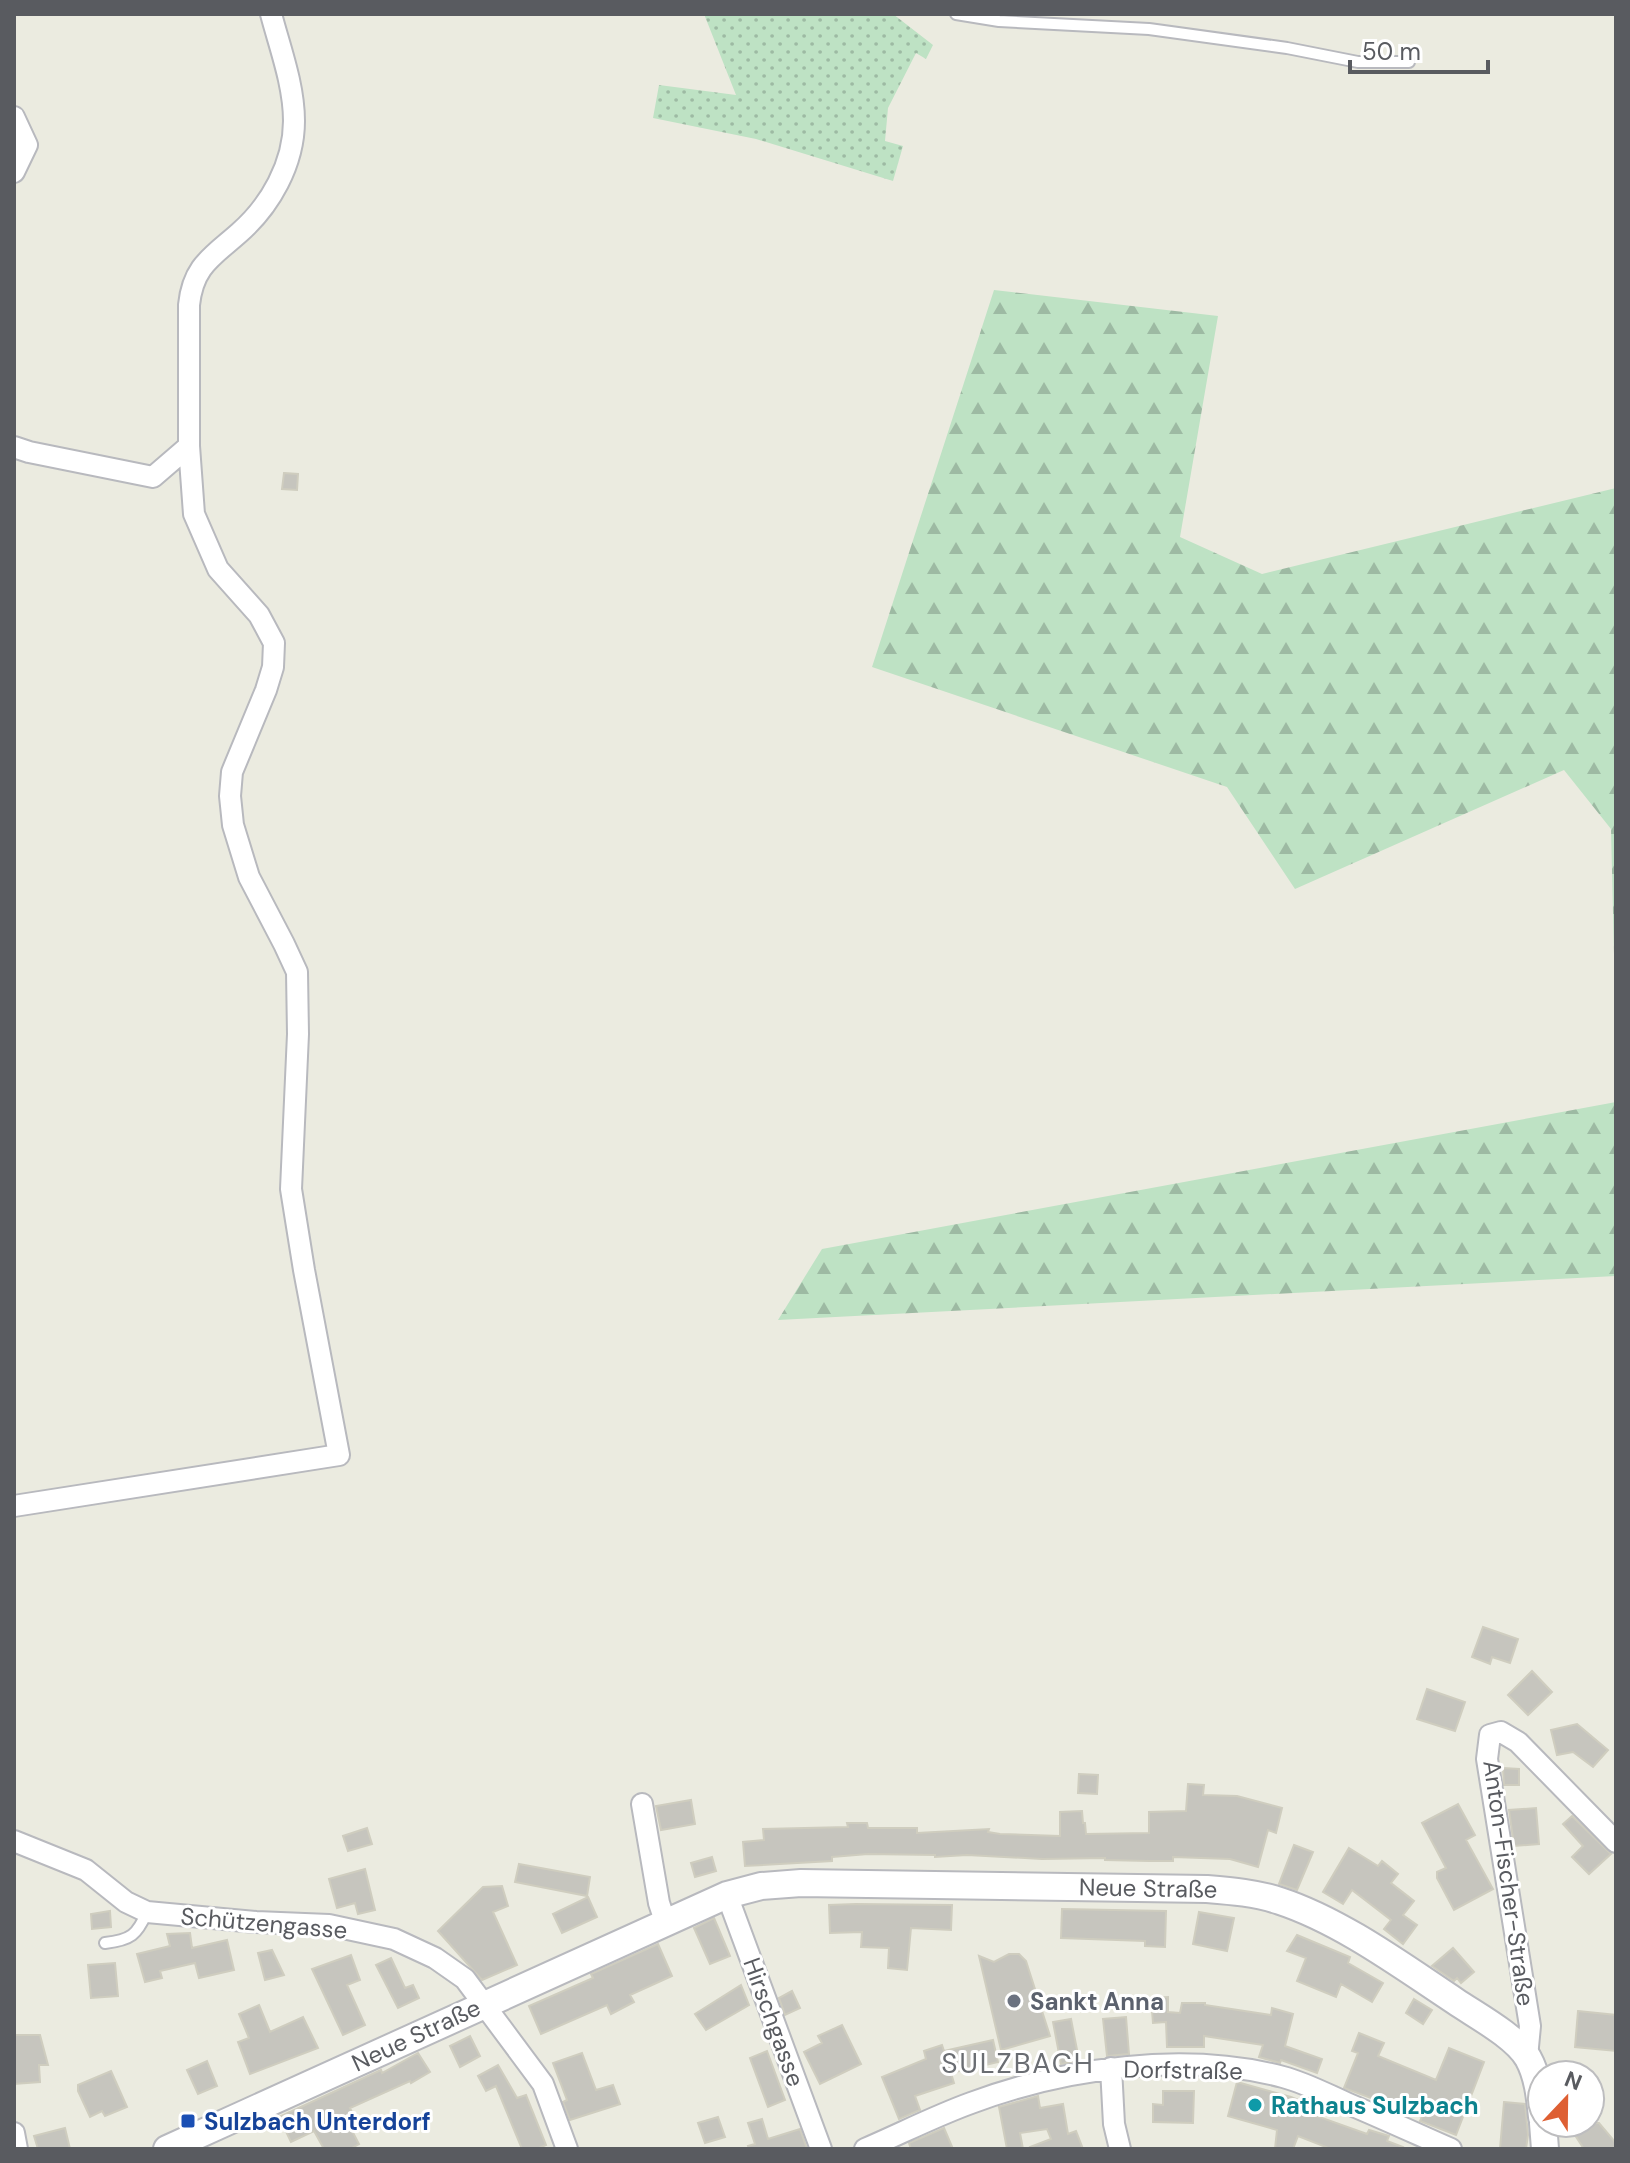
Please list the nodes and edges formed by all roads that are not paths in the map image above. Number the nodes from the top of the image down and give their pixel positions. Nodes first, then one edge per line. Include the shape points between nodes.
1 (271, 14) edge
2 (956, 14) edge
3 (1409, 62) dead end
4 (14, 117) edge
5 (14, 172) edge
6 (189, 446) junction
7 (14, 447) edge
8 (14, 1506) edge
9 (642, 1804) dead end
10 (14, 1841) edge
11 (1616, 1842) edge
12 (727, 1895) junction
13 (147, 1912) junction
14 (665, 1921) junction
15 (105, 1943) dead end
16 (483, 2004) junction
17 (1527, 2057) joint
18 (1111, 2068) junction
19 (14, 2133) edge
20 (17, 2149) edge
21 (167, 2149) edge
22 (567, 2149) edge
23 (821, 2149) edge
24 (865, 2149) edge
25 (1120, 2149) edge
26 (1451, 2149) edge

1 - 6 street via 292,93 295,123 290,152 282,176 255,219 208,261 191,286
2 - 3 lane via 1149,29 1358,62
4 - 5 street via 27,145
6 - 7 street via 153,477
6 - 8 street via 194,514 218,569 259,615 274,643 270,678 232,772 230,796 249,877 297,972 291,1189 339,1455
9 - 14 street
10 - 13 street, Schützengasse via 86,1870
11 - 17 street, Anton-Fischer-Straße via 1518,1742 1501,1732 1490,1735 1487,1759 1530,2026
12 - 14 street, Neue Straße
12 - 17 street, Neue Straße via 801,1883 1244,1892 1279,1900 1353,1936 1504,2033
12 - 23 street, Hirschgasse
13 - 15 lane via 139,1931 123,1941
13 - 16 street, Schützengasse via 329,1925 394,1939 465,1979
14 - 16 street, Neue Straße
16 - 21 street, Neue Straße
16 - 22 street, Schützengasse via 543,2084
18 - 24 street, Dorfstraße via 1021,2087
18 - 25 street
18 - 26 street, Dorfstraße via 1205,2067 1284,2077
19 - 20 street

